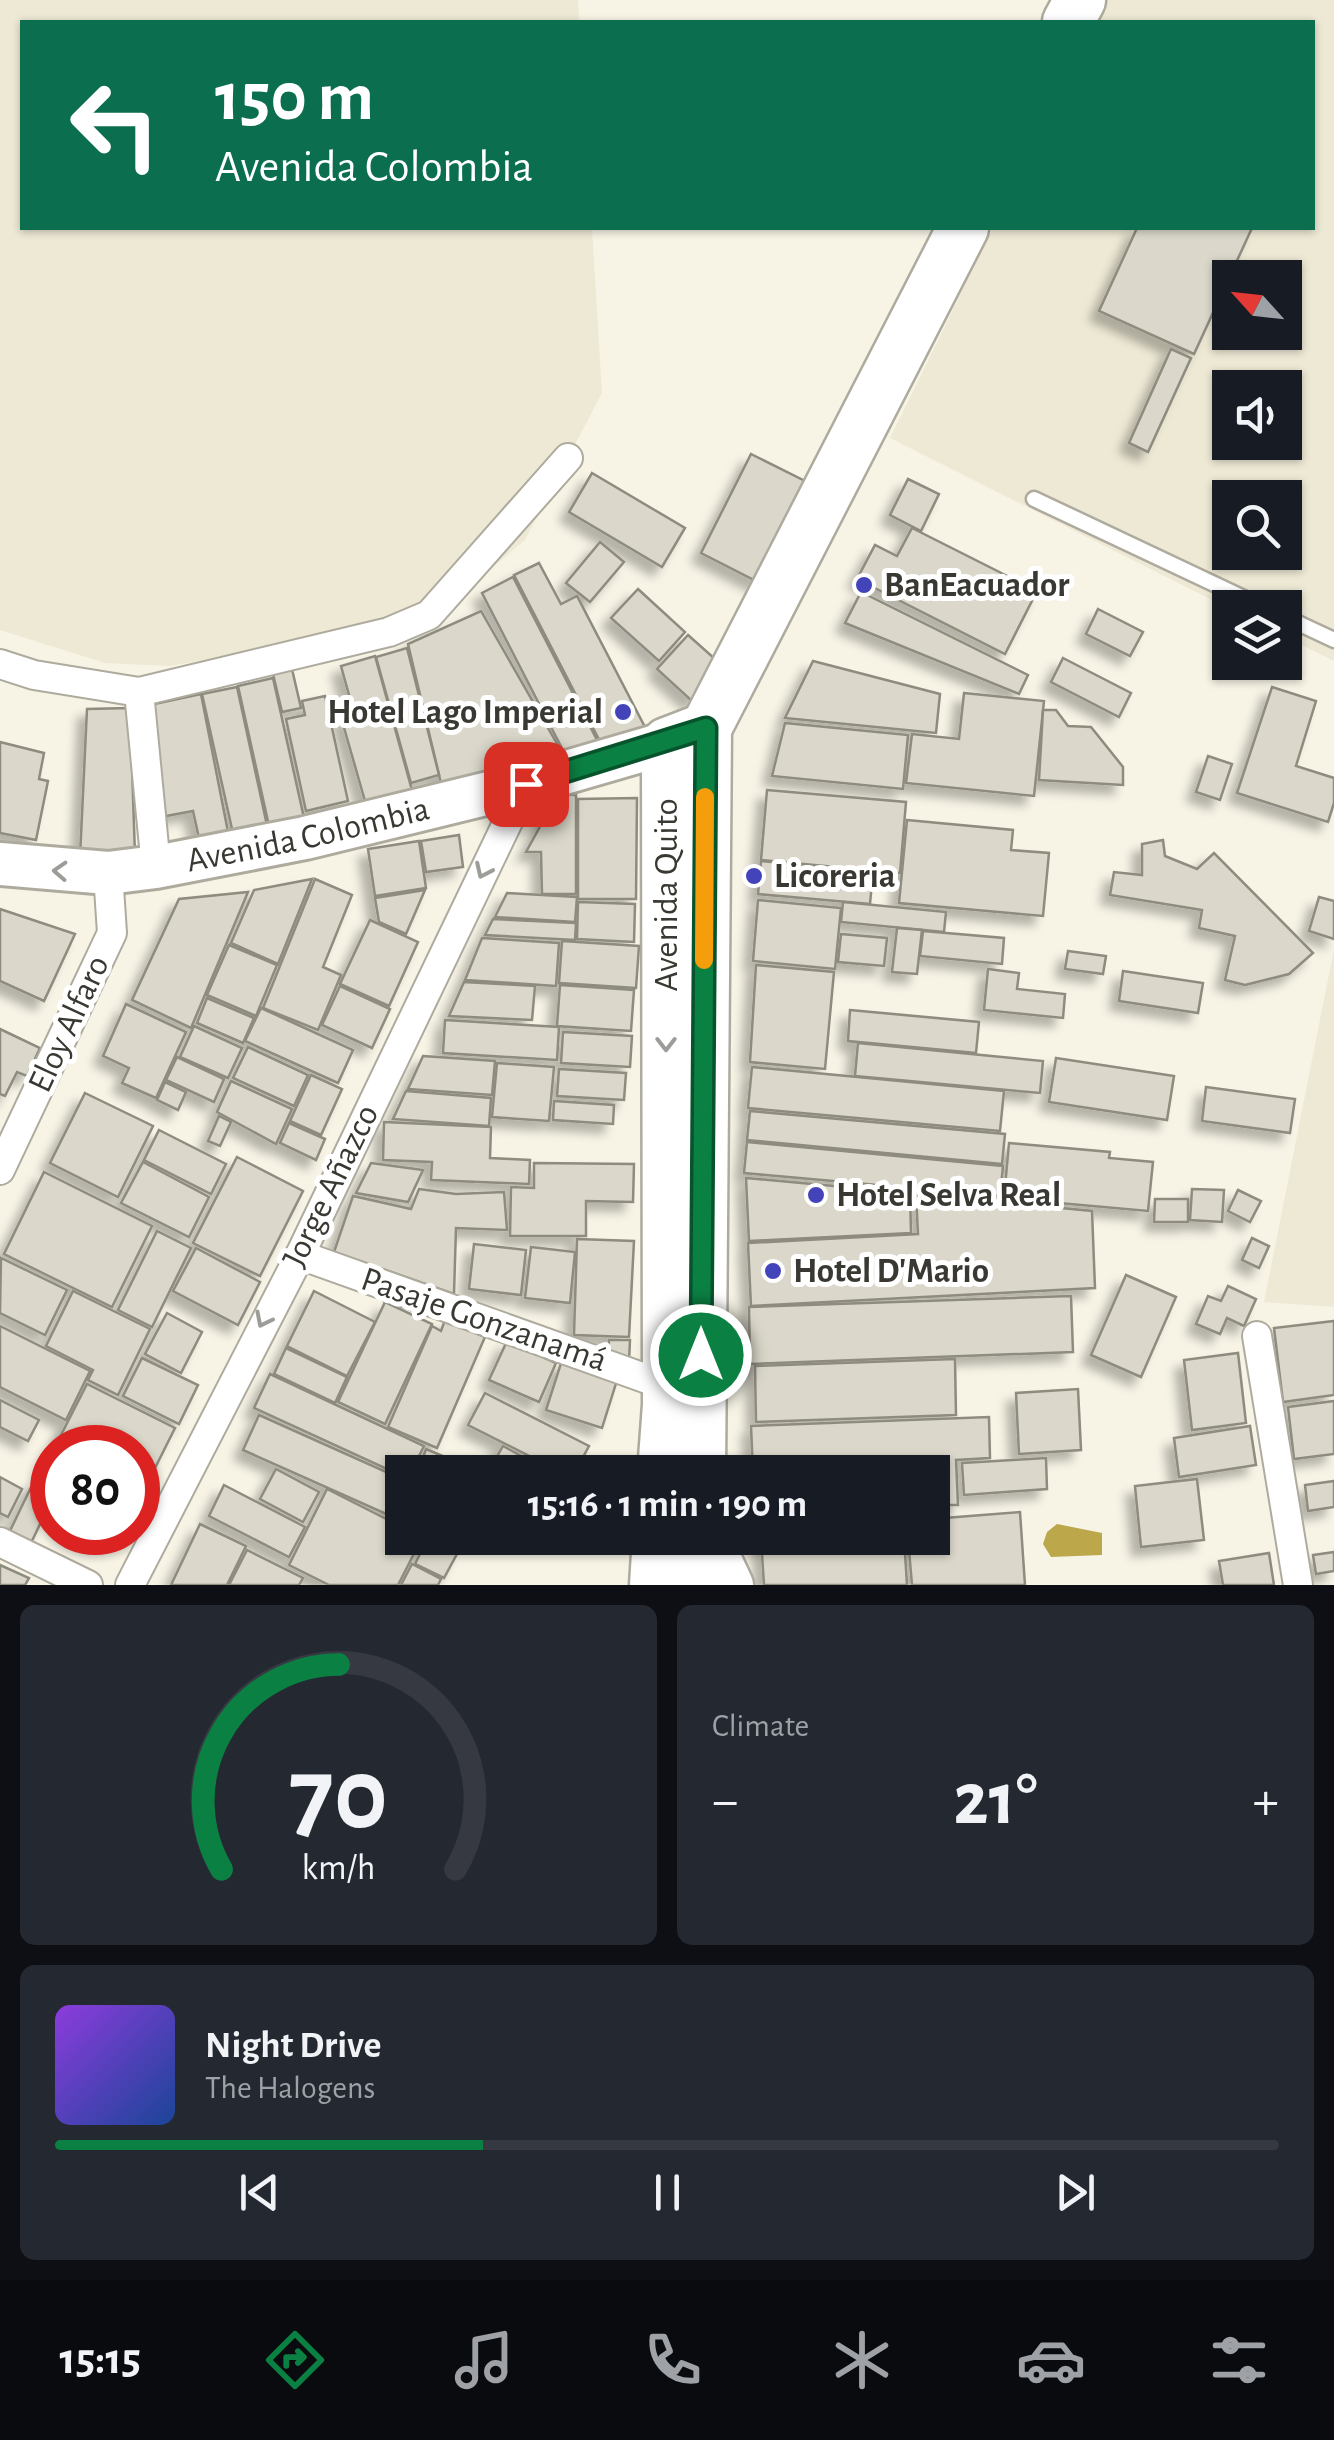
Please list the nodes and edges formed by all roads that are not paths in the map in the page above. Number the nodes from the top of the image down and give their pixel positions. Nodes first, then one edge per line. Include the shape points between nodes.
1 (962, 230) edge
2 (568, 458) dead end
3 (1034, 499) dead end
4 (1227, 590) edge
5 (1302, 625) edge
6 (1334, 640) edge
7 (0, 664) edge
8 (139, 692) junction
9 (686, 735) junction
10 (526, 784) junction
11 (0, 864) edge
12 (156, 867) junction
13 (108, 873) junction
14 (0, 1170) edge
15 (300, 1254) junction
16 (1257, 1336) dead end
17 (668, 1386) junction
18 (664, 1455) edge
19 (700, 1455) edge
20 (0, 1542) edge
21 (657, 1555) edge
22 (697, 1555) edge
23 (719, 1555) edge
24 (88, 1585) edge
25 (130, 1585) edge
26 (655, 1585) edge
27 (695, 1585) edge
28 (733, 1585) edge
29 (1298, 1585) edge

1 - 9 highway
2 - 8 street via 430,616 390,632
3 - 4 lane
5 - 6 lane
7 - 8 street
8 - 12 street
9 - 10 main road, Avenida Colombia
9 -> 17 highway, Avenida Quito
9 - 19 highway, Avenida Quito
10 - 12 main road, Avenida Colombia
10 -> 15 street, Jorge Añazco
13 -> 11 main road, Avenida Colombia
12 - 13 main road, Avenida Colombia
13 - 14 street, Eloy Alfaro via 112,932
15 - 17 street, Pasaje Gonzanamá
15 -> 25 street, Jorge Añazco
16 - 29 street
17 - 18 highway, Avenida Quito
20 - 24 street
21 - 26 highway
22 - 27 highway
23 - 28 main road

